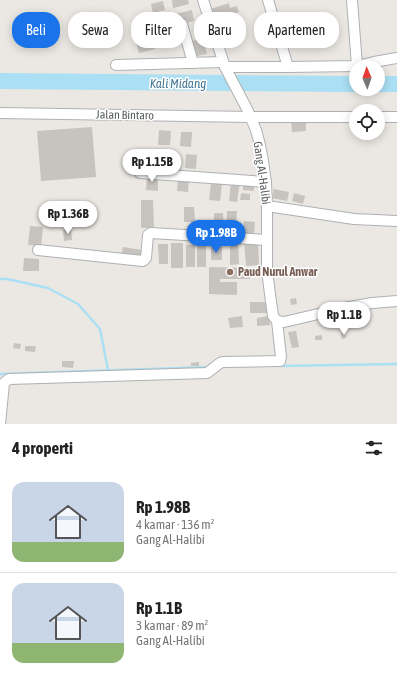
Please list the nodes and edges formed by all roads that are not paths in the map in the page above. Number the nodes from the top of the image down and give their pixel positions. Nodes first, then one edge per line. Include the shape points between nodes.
1 (202, 0) edge
2 (268, 0) edge
3 (352, 0) edge
4 (186, 38) edge
5 (397, 58) edge
6 (357, 60) edge
7 (385, 60) edge
8 (193, 62) junction
9 (116, 65) dead end
10 (349, 66) edge
11 (226, 67) junction
12 (288, 67) junction
13 (0, 113) edge
14 (249, 113) junction
15 (349, 117) edge
16 (385, 117) edge
17 (397, 117) edge
18 (140, 174) dead end
19 (266, 182) junction
20 (267, 206) junction
21 (397, 221) edge
22 (267, 240) junction
23 (38, 250) dead end
24 (397, 301) edge
25 (277, 321) junction
26 (0, 424) edge

1 - 11 street, Gang Al-Halibi
2 - 12 street
3 - 6 street
4 - 8 street
5 - 7 street
8 - 9 street
8 - 11 street
10 - 12 street
11 - 12 street
11 - 14 street, Gang Al-Halibi
13 - 14 street, Jalan Bintaro
14 - 15 street, Jalan Bintaro
14 - 19 street, Gang Al-Halibi via 260,145
16 - 17 street
18 - 19 street
19 - 20 street, Gang Al-Halibi
20 - 21 street via 354,219
20 - 22 street, Gang Al-Halibi
22 - 23 street via 151,233 148,235 146,258 143,261
22 - 25 street, Gang Al-Halibi via 270,294 273,316
24 - 25 street via 344,308 284,322
25 - 26 street, Gang Al-Halibi via 281,358 278,361 223,362 207,373 8,379 4,383

